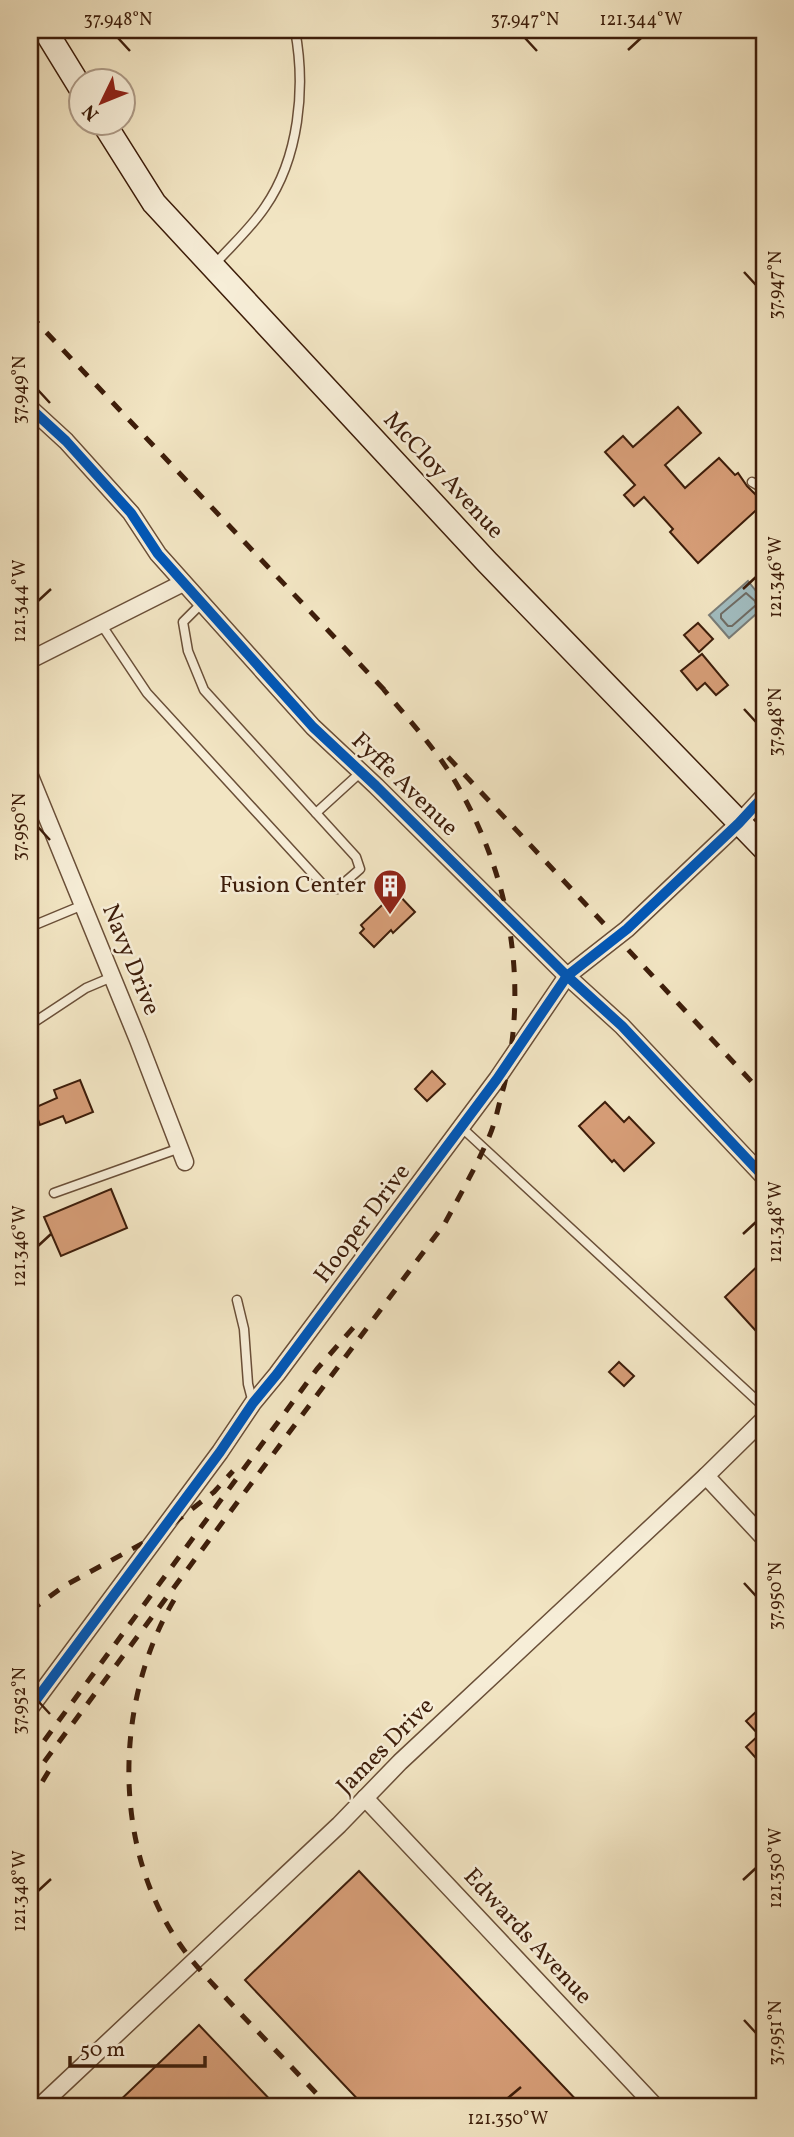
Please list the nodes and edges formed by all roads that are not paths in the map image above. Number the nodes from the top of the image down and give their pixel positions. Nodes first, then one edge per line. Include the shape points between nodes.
1 (45, 30) edge
2 (295, 30) edge
3 (68, 66) edge
4 (112, 136) edge
5 (212, 267) junction
6 (30, 408) edge
7 (752, 482) dead end
8 (764, 489) edge
9 (183, 583) junction
10 (202, 603) junction
11 (101, 624) junction
12 (30, 660) edge
13 (361, 772) junction
14 (30, 776) edge
15 (764, 796) edge
16 (316, 813) junction
17 (739, 823) junction
18 (764, 848) edge
19 (83, 905) junction
20 (30, 927) edge
21 (567, 976) junction
22 (112, 977) junction
23 (30, 1025) edge
24 (461, 1127) junction
25 (182, 1155) joint
26 (764, 1177) edge
27 (54, 1193) dead end
28 (237, 1300) dead end
29 (253, 1403) junction
30 (764, 1407) edge
31 (764, 1419) edge
32 (706, 1476) junction
33 (764, 1538) edge
34 (30, 1708) edge
35 (365, 1798) junction
36 (39, 2107) edge
37 (656, 2107) edge

1 - 3 street
2 - 5 lane via 300,87 290,158 265,207
4 - 5 street, McCloy Avenue via 154,204
5 - 17 street, McCloy Avenue
6 - 9 street, Fyffe Avenue via 131,513
7 - 8 lane
9 - 10 street, Fyffe Avenue
9 - 11 street
10 - 13 street, Fyffe Avenue via 313,727
10 - 16 lane via 183,622 188,652 204,690
11 - 12 street
11 - 16 lane via 147,693 324,886 337,889 360,869 356,856
13 - 16 lane
13 - 21 street, Fyffe Avenue
14 - 19 street, Navy Drive
15 - 17 street, Hooper Drive
17 - 18 street, McCloy Avenue
17 - 21 street, Hooper Drive via 627,929
19 - 20 lane
19 - 22 street, Navy Drive
21 - 24 street, Hooper Drive
21 - 26 street, Fyffe Avenue via 622,1026
22 - 23 lane via 86,988
22 - 25 street, Navy Drive
24 - 29 street, Hooper Drive
24 - 30 lane
25 - 27 lane
28 - 29 lane
29 - 34 street, Hooper Drive
31 - 32 street, James Drive
32 - 33 street
32 - 35 street, James Drive
35 - 36 street, James Drive
35 - 37 street, Edwards Avenue

